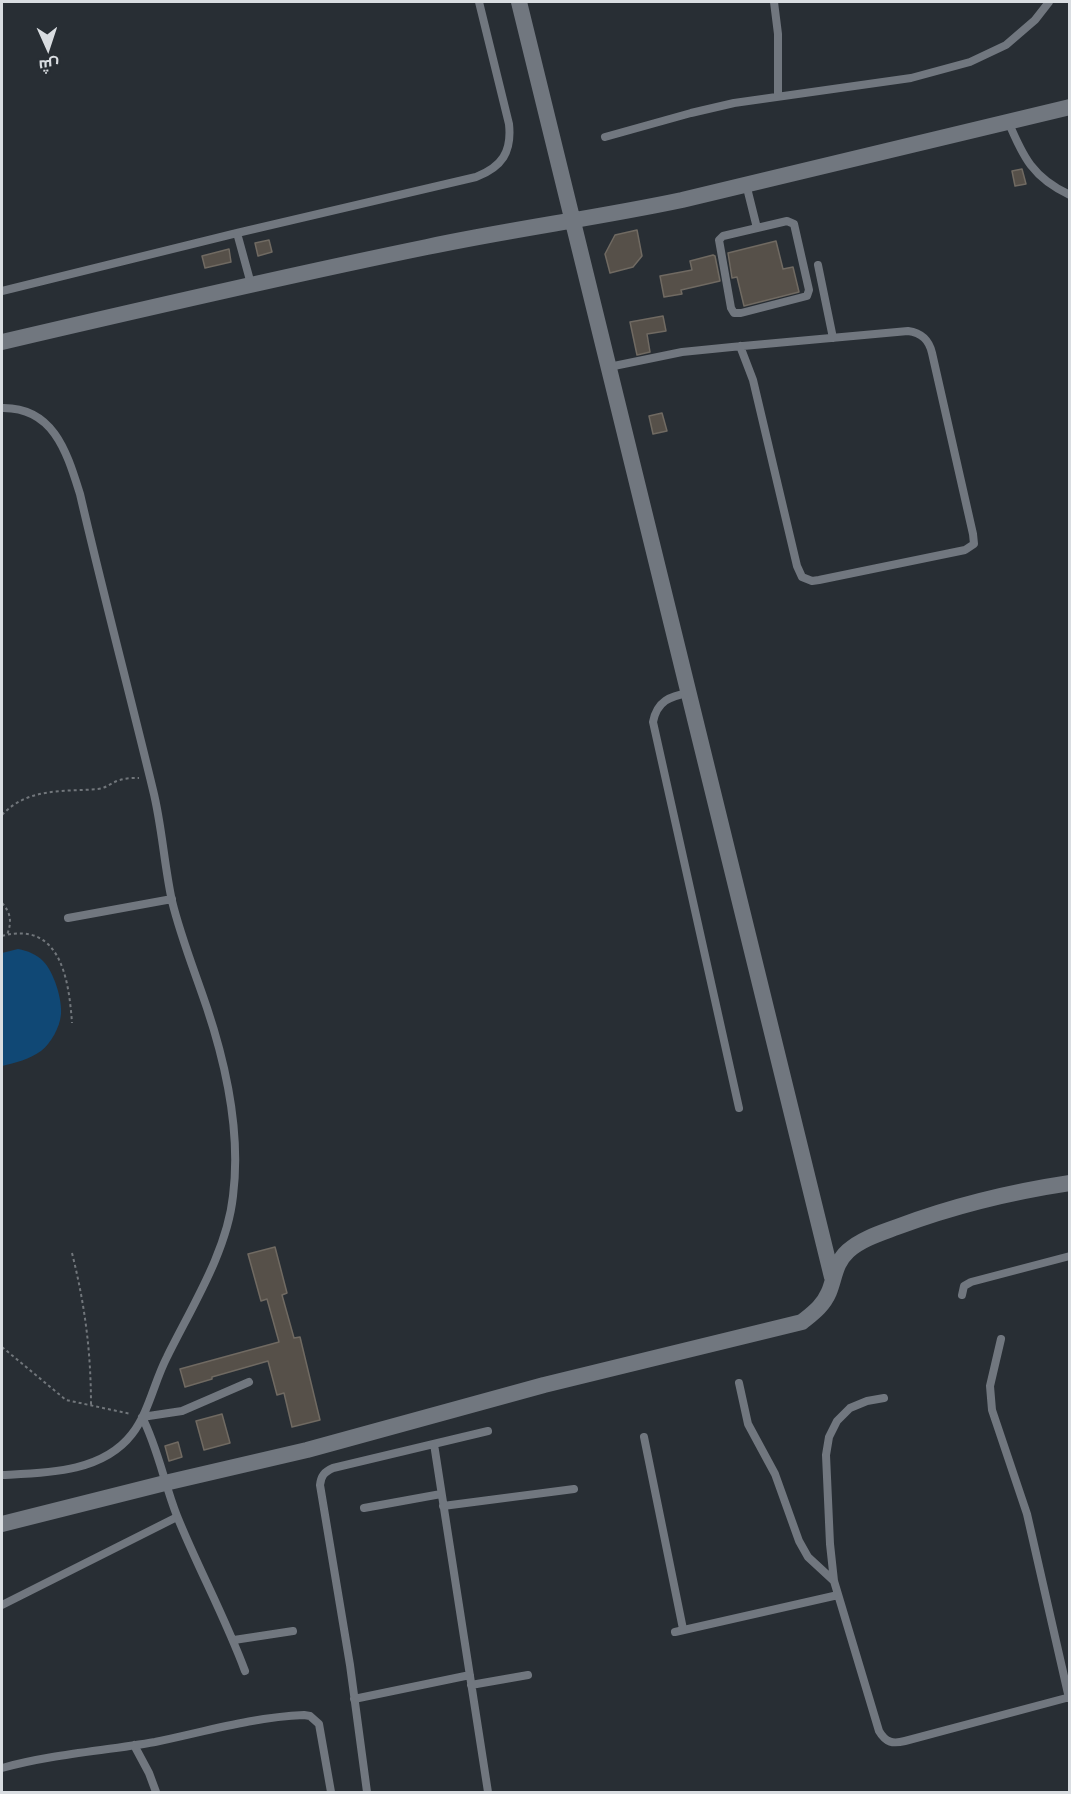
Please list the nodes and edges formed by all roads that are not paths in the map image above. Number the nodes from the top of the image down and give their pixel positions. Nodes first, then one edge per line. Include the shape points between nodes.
1 (479, 2) edge
2 (519, 2) edge
3 (774, 2) edge
4 (1049, 2) edge
5 (778, 95) junction
6 (1070, 107) edge
7 (1008, 121) junction
8 (605, 137) dead end
9 (746, 184) junction
10 (1070, 195) edge
11 (573, 221) junction
12 (757, 228) junction
13 (237, 233) junction
14 (818, 265) dead end
15 (251, 284) junction
16 (2, 291) edge
17 (833, 338) junction
18 (2, 342) edge
19 (740, 346) junction
20 (609, 367) junction
21 (2, 408) edge
22 (689, 693) junction
23 (172, 899) junction
24 (68, 918) dead end
25 (739, 1108) dead end
26 (1070, 1183) edge
27 (1070, 1256) edge
28 (832, 1277) junction
29 (962, 1295) dead end
30 (1001, 1339) dead end
31 (249, 1382) dead end
32 (739, 1383) dead end
33 (884, 1398) dead end
34 (142, 1416) junction
35 (488, 1431) dead end
36 (644, 1437) dead end
37 (434, 1444) junction
38 (2, 1475) edge
39 (165, 1483) junction
40 (574, 1489) dead end
41 (441, 1494) junction
42 (443, 1506) junction
43 (364, 1508) dead end
44 (177, 1517) junction
45 (2, 1524) edge
46 (834, 1581) junction
47 (838, 1595) junction
48 (2, 1605) edge
49 (293, 1631) dead end
50 (234, 1640) junction
51 (245, 1671) dead end
52 (470, 1675) junction
53 (528, 1675) dead end
54 (471, 1685) junction
55 (1069, 1697) edge
56 (354, 1699) junction
57 (134, 1745) junction
58 (2, 1768) edge
59 (156, 1792) edge
60 (330, 1792) edge
61 (367, 1792) edge
62 (488, 1792) edge

1 - 13 lane via 511,138 500,163 476,177
2 - 11 street
3 - 5 lane
4 - 5 lane via 1006,45 970,63 911,78
5 - 8 lane via 691,113
6 - 7 street
7 - 9 street
7 - 10 lane via 1022,154 1035,172 1052,187
9 - 11 street
9 - 12 lane
11 - 15 street via 474,237
11 - 20 street
12 - 12 lane via 787,221 794,224 808,293 738,314 731,308 718,240
13 - 15 lane
13 - 16 lane
14 - 17 lane
15 - 18 street
17 - 19 lane
17 - 19 lane via 908,331 921,334 930,345 975,539 971,547 819,580 802,577 753,380
19 - 20 lane via 681,352
20 - 22 street
21 - 23 lane via 36,416 55,432 68,454 150,779
22 - 25 lane via 667,699 653,722
22 - 28 street
23 - 24 lane
23 - 34 lane via 227,1083 236,1146 234,1188 220,1249 158,1374
26 - 28 street via 977,1201 877,1235 849,1250
27 - 29 lane via 971,1282 964,1286
28 - 39 street via 829,1292 818,1309 802,1322
30 - 55 lane via 990,1386 992,1410 1027,1514
31 - 34 lane via 182,1411
32 - 46 lane via 748,1424 775,1474 799,1541 808,1557
33 - 46 lane via 850,1408 829,1437 826,1455
34 - 38 lane via 131,1436 92,1462 47,1473
34 - 39 lane
35 - 37 lane
36 - 47 lane via 679,1630
37 - 41 lane
37 - 56 lane via 333,1468 321,1477
39 - 44 lane
39 - 45 street
40 - 42 lane
41 - 42 lane
41 - 43 lane
42 - 52 lane
44 - 48 lane
44 - 50 lane
46 - 47 lane
47 - 55 lane via 879,1731 890,1743
49 - 50 lane
50 - 51 lane
52 - 54 lane
52 - 56 lane
53 - 54 lane
54 - 62 lane
56 - 61 lane
57 - 58 lane
57 - 59 lane
57 - 60 lane via 259,1720 310,1716 319,1724

